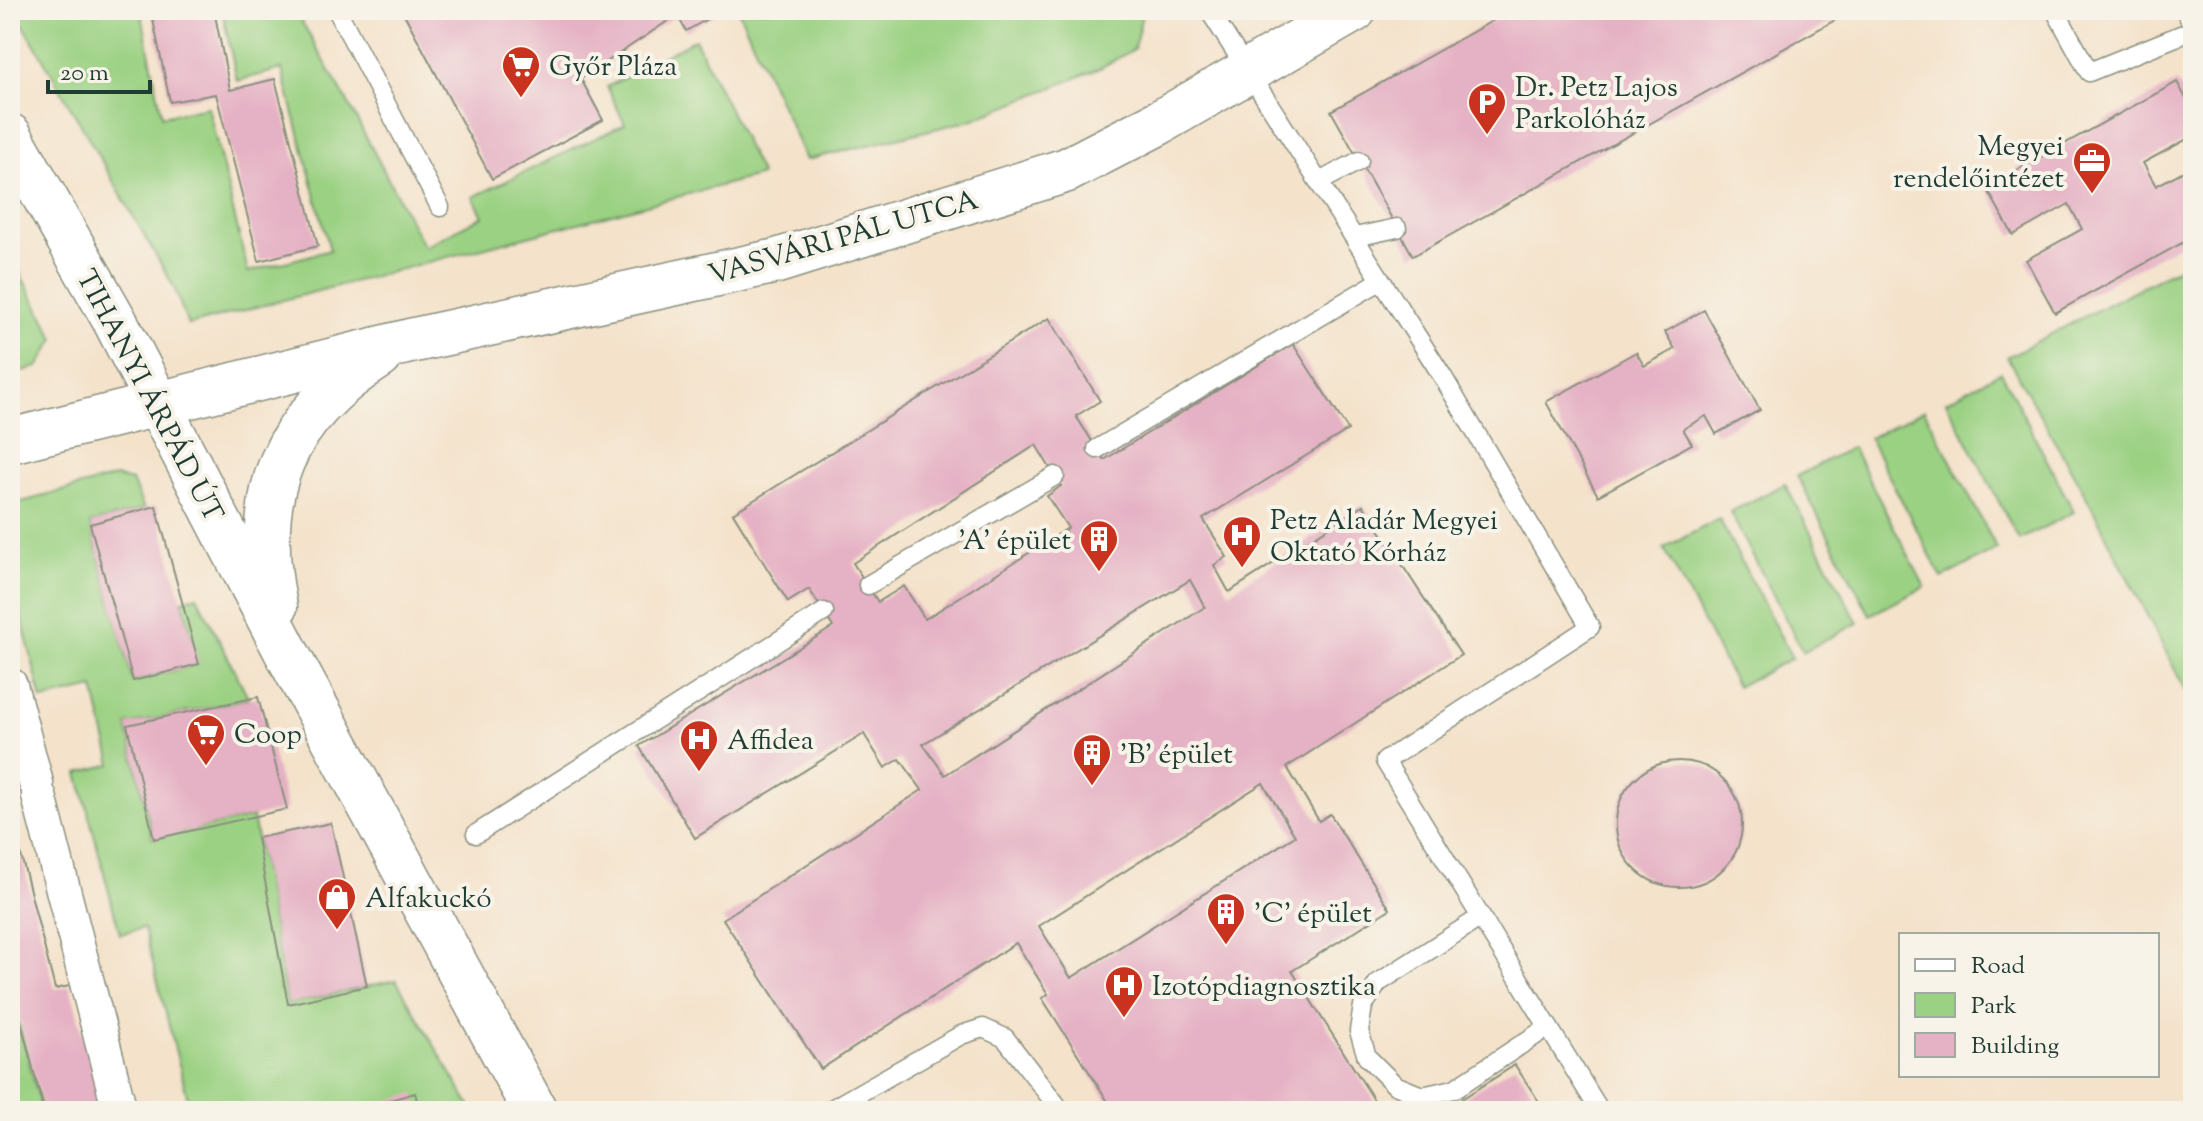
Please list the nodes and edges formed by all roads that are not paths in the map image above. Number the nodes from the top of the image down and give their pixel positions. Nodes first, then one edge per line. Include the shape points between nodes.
1 (337, 10) edge
2 (1209, 10) edge
3 (1354, 10) edge
4 (2055, 10) edge
5 (2185, 10) edge
6 (2193, 27) edge
7 (1247, 73) junction
8 (10, 136) edge
9 (1359, 161) dead end
10 (1319, 182) junction
11 (440, 207) dead end
12 (1397, 228) dead end
13 (1355, 237) junction
14 (1380, 281) junction
15 (410, 341) junction
16 (158, 405) junction
17 (10, 441) edge
18 (1097, 449) dead end
19 (1055, 476) dead end
20 (868, 585) dead end
21 (824, 612) dead end
22 (289, 657) junction
23 (10, 685) edge
24 (476, 834) dead end
25 (1481, 917) junction
26 (1548, 1027) junction
27 (120, 1111) edge
28 (535, 1111) edge
29 (828, 1111) edge
30 (1061, 1111) edge
31 (1600, 1111) edge

1 - 11 lane
2 - 7 lane
3 - 7 street, VASVÁRI PÁL UTCA
4 - 6 lane via 2089,72
5 - 6 lane
7 - 10 lane
7 - 15 street, VASVÁRI PÁL UTCA via 1067,170 777,261
8 - 16 street, TIHANYI ÁRPÁD ÚT
9 - 10 lane
10 - 13 lane
12 - 13 lane
13 - 14 lane
14 - 18 lane
14 - 25 lane via 1443,377 1590,627 1385,761
15 - 16 street, VASVÁRI PÁL UTCA
15 - 22 street, TIHANYI ÁRPÁD ÚT via 364,366 329,394 300,425 281,464 270,498 266,554
16 - 17 street, VASVÁRI PÁL UTCA
16 - 22 street, TIHANYI ÁRPÁD ÚT
19 - 20 lane
21 - 24 lane
22 - 28 street, TIHANYI ÁRPÁD ÚT
23 - 27 street
25 - 26 lane
25 - 26 lane via 1378,983 1363,1006 1359,1031 1367,1057 1395,1085 1422,1096 1454,1089
26 - 31 lane
29 - 30 lane via 961,1035 983,1028 1005,1038

